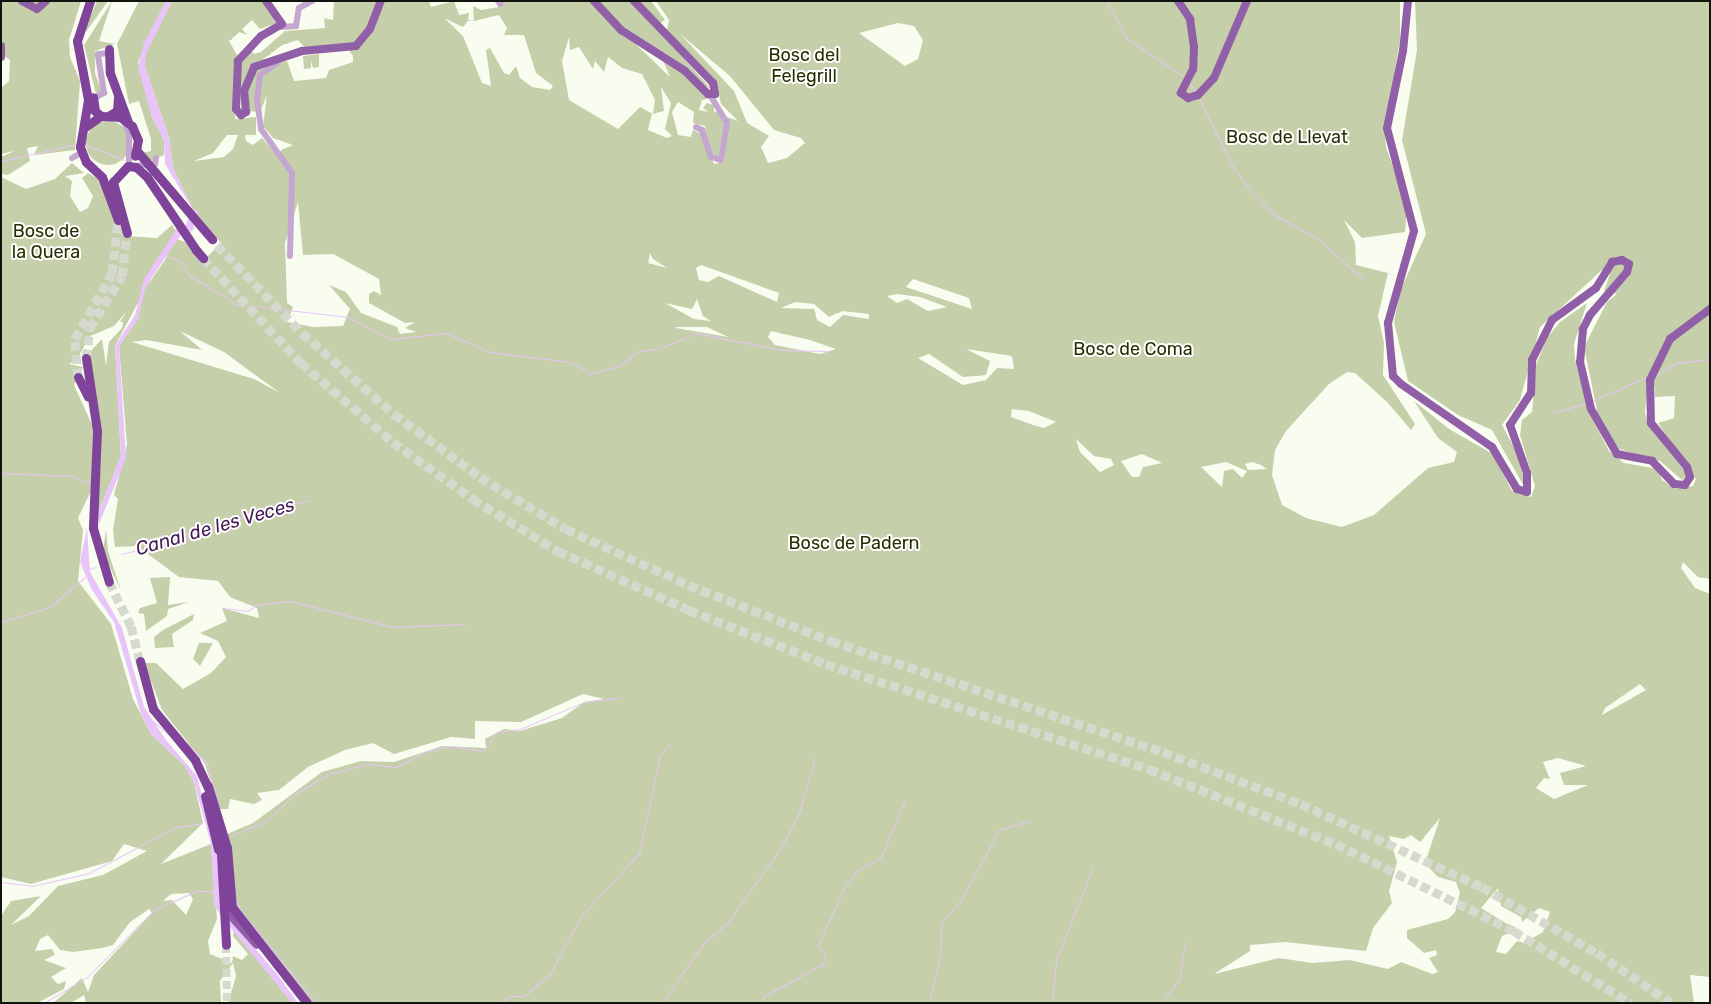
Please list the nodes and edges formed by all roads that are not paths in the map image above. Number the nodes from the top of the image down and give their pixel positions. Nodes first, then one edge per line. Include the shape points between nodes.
1 (22, 1) edge
2 (46, 1) edge
3 (90, 1) edge
4 (95, 1) edge
5 (266, 1) edge
6 (312, 1) edge
7 (381, 1) edge
8 (594, 1) edge
9 (634, 1) edge
10 (1178, 1) edge
11 (1247, 1) edge
12 (1408, 1) edge
13 (281, 27) junction
14 (1, 46) edge
15 (109, 48) dead end
16 (284, 56) junction
17 (1, 57) edge
18 (710, 95) junction
19 (118, 98) junction
20 (92, 104) junction
21 (106, 116) junction
22 (128, 122) junction
23 (696, 127) dead end
24 (84, 129) junction
25 (137, 151) junction
26 (81, 153) junction
27 (72, 158) dead end
28 (156, 158) dead end
29 (94, 169) junction
30 (124, 169) junction
31 (118, 220) tunnel mouth
32 (127, 233) tunnel mouth
33 (215, 242) tunnel mouth
34 (290, 256) dead end
35 (203, 258) tunnel mouth
36 (1710, 310) edge
37 (86, 358) tunnel mouth
38 (78, 377) tunnel mouth
39 (94, 412) junction
40 (109, 582) tunnel mouth
41 (140, 661) tunnel mouth
42 (184, 745) junction
43 (208, 786) junction
44 (230, 914) joint
45 (226, 945) tunnel mouth
46 (302, 1003) edge
47 (307, 1003) edge

1 - 2 main road via 37,9
3 - 20 highway via 76,46
4 - 20 highway via 81,46
5 - 13 main road via 281,19
6 - 13 street via 299,8 296,26
7 - 16 main road via 370,30 356,46
8 - 18 main road via 621,30 685,71
9 - 18 main road via 713,84 716,91
10 - 11 main road via 1190,19 1194,46 1193,69 1182,91 1188,98 1198,96 1214,78
12 - 36 main road via 1404,50 1387,128 1414,231 1388,323 1392,376 1492,446 1517,489 1526,492 1528,478 1510,425 1531,393 1532,360 1552,320 1596,288 1612,262 1622,260 1628,264 1627,272 1590,315 1583,329 1580,362 1590,401 1613,450 1652,462 1674,484 1685,485 1690,477 1687,467 1651,423 1652,376 1674,335
13 - 16 main road via 260,36 240,57 236,76 239,114 246,112 244,92 252,69
14 - 17 main road
15 - 19 highway, bridge via 108,67
16 - 34 street via 260,75 257,100 261,129 292,173
18 - 23 street via 727,123 721,160 710,157 702,130
19 - 21 highway, bridge via 117,111
19 - 22 highway, bridge
20 - 21 highway
20 - 24 highway
20 - 28 street via 104,94 97,57 108,51 129,135 129,167 152,166
21 - 22 highway, bridge
21 - 24 highway
22 - 25 highway, bridge via 137,135
24 - 26 highway
25 - 30 highway, bridge
25 - 33 highway, bridge
26 - 27 street
26 - 29 highway
29 - 30 highway
29 - 31 highway via 106,184
30 - 32 highway via 113,185
30 - 35 highway, bridge via 144,174
37 - 39 highway
38 - 39 highway
39 - 40 highway via 98,440 93,519 95,542
41 - 42 highway via 153,709
42 - 43 highway
42 - 44 highway via 203,789 219,854 221,899
43 - 45 highway, bridge via 220,837
43 - 47 highway via 227,848 232,907
44 - 46 main road

